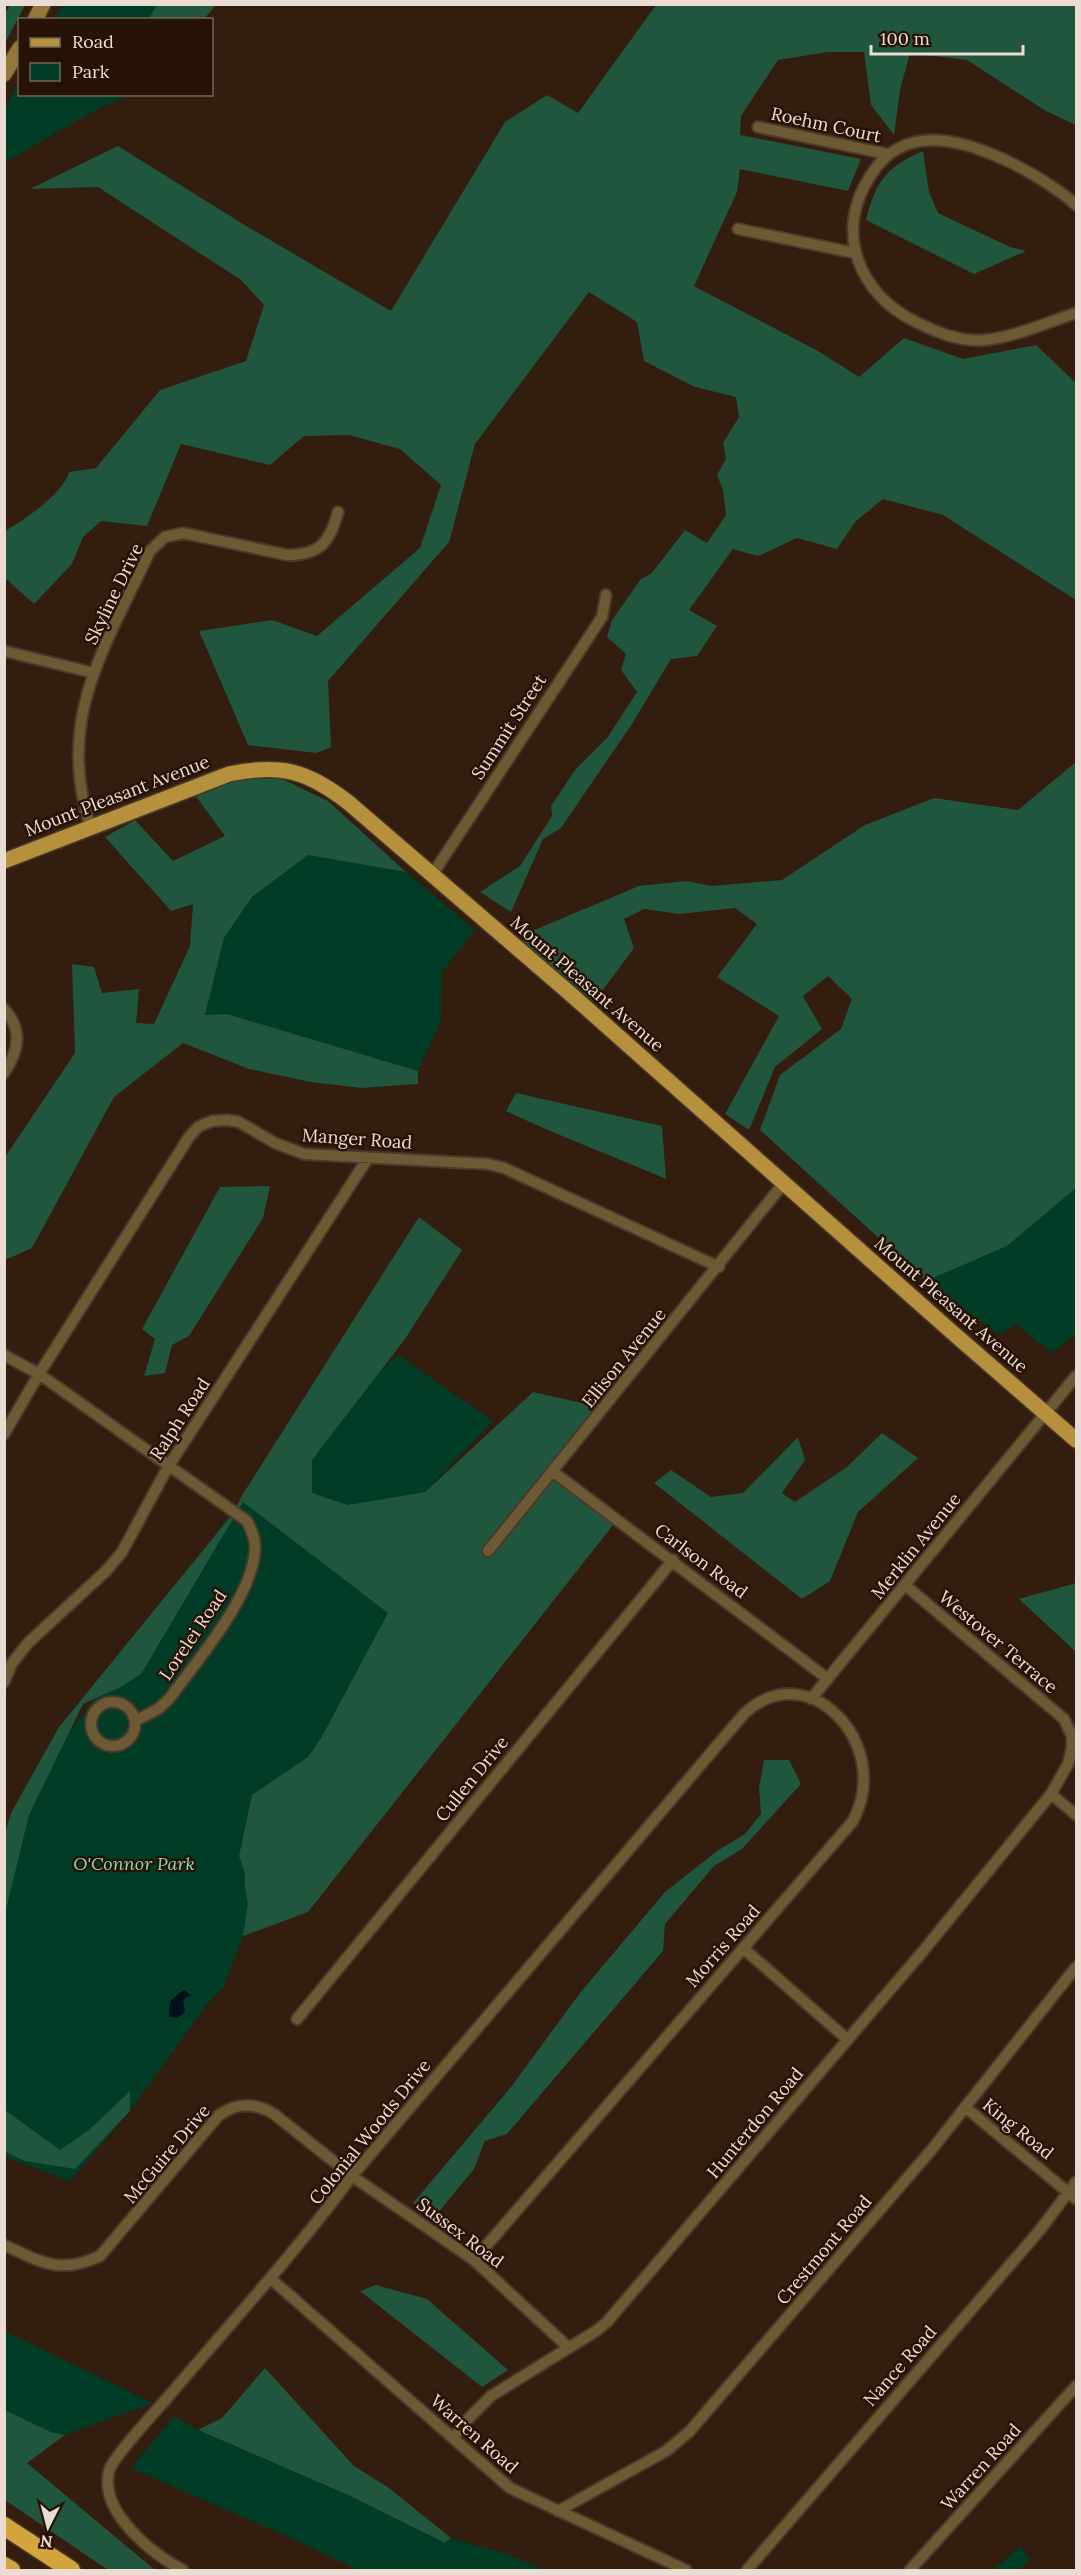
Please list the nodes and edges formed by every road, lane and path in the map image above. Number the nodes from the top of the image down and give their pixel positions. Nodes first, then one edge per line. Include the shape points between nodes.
1 (43, 4) edge
2 (36, 18) edge
3 (18, 51) edge
4 (4, 74) edge
5 (758, 127) dead end
6 (887, 154) junction
7 (1077, 205) edge
8 (738, 229) dead end
9 (855, 254) junction
10 (1077, 313) edge
11 (338, 512) dead end
12 (606, 595) dead end
13 (4, 651) edge
14 (94, 673) junction
15 (91, 828) junction
16 (4, 861) edge
17 (432, 875) junction
18 (4, 1009) edge
19 (6, 1071) edge
20 (368, 1158) junction
21 (783, 1184) junction
22 (719, 1267) junction
23 (4, 1355) edge
24 (39, 1374) junction
25 (1077, 1376) edge
26 (1045, 1414) junction
27 (4, 1434) edge
28 (1077, 1440) edge
29 (168, 1467) junction
30 (552, 1471) junction
31 (488, 1551) dead end
32 (673, 1560) junction
33 (905, 1585) junction
34 (828, 1678) junction
35 (4, 1682) edge
36 (811, 1699) junction
37 (743, 1714) joint
38 (135, 1721) junction
39 (1051, 1794) junction
40 (1077, 1815) edge
41 (743, 1948) junction
42 (1077, 1967) edge
43 (297, 2019) dead end
44 (848, 2040) junction
45 (965, 2107) junction
46 (352, 2176) junction
47 (1077, 2182) edge
48 (1073, 2196) edge
49 (4, 2245) edge
50 (474, 2260) junction
51 (270, 2278) junction
52 (569, 2348) junction
53 (1077, 2386) edge
54 (453, 2438) junction
55 (558, 2511) junction
56 (4, 2526) edge
57 (4, 2566) edge
58 (10, 2571) edge
59 (71, 2571) edge
60 (183, 2571) edge
61 (686, 2571) edge
62 (747, 2571) edge
63 (910, 2571) edge

1 - 2 main road
3 - 4 main road
5 - 6 street, Roehm Court
6 - 7 street via 912,142 962,142 1053,187
6 - 9 street via 868,178 859,198 854,225
8 - 9 street
9 - 10 street via 865,277 882,300 943,335 973,340 997,338
11 - 14 street, Skyline Drive via 332,534 303,555 183,533 165,537 150,551
12 - 17 street, Summit Street via 602,617
13 - 14 street
14 - 15 street, Skyline Drive via 77,745 79,783
15 - 16 main road, Mount Pleasant Avenue
15 - 17 main road, Mount Pleasant Avenue via 229,774 281,769 329,787
17 - 21 main road, Mount Pleasant Avenue
18 - 19 street via 15,1023 18,1038
20 - 22 street, Manger Road via 504,1168
20 - 24 street, Manger Road via 288,1150 239,1122 212,1121 198,1127
20 - 29 street, Ralph Road
21 - 22 street, Ellison Avenue
21 - 26 main road, Mount Pleasant Avenue
22 - 30 street, Ellison Avenue
23 - 24 street, Lorelei Road
24 - 27 street, Manger Road
24 - 29 street, Lorelei Road
25 - 26 street, Merklin Avenue
26 - 28 main road, Mount Pleasant Avenue
26 - 33 street, Merklin Avenue
29 - 35 street, Ralph Road via 122,1552 29,1642 12,1663
29 - 38 street, Lorelei Road via 247,1521 254,1534 255,1548 235,1608 169,1699
30 - 31 street, Ellison Avenue
30 - 32 street, Carlson Road
32 - 34 street, Carlson Road
32 - 43 street, Cullen Drive
33 - 34 street, Merklin Avenue
33 - 39 street, Westover Terrace via 1064,1719 1072,1736 1072,1748 1068,1764
34 - 36 street, Merklin Avenue
36 - 37 street, Morris Road via 776,1696 758,1702
36 - 41 street, Morris Road via 838,1717 854,1738 865,1770 863,1796 848,1828
37 - 46 street, Colonial Woods Drive
38 - 38 street via 124,1706 106,1703 93,1716 91,1729 97,1740 116,1746 128,1740
39 - 40 street
39 - 44 street, Hunterdon Road
41 - 44 street
41 - 50 street, Morris Road
42 - 45 street, Crestmont Road
44 - 52 street, Hunterdon Road via 607,2322
45 - 48 street, King Road
45 - 55 street, Crestmont Road via 689,2432 666,2451
46 - 49 street, McGuire Drive via 262,2107 230,2107 219,2115 100,2256 72,2267 58,2266
46 - 50 street, Sussex Road
46 - 51 street, Colonial Woods Drive
47 - 48 street, Nance Road
48 - 62 street, Nance Road via 1040,2229
50 - 52 street, Sussex Road
51 - 54 street, Warren Road
51 - 60 street, Colonial Woods Drive via 109,2470 108,2494 134,2536
52 - 54 street, Hunterdon Road via 491,2396
53 - 63 street, Warren Road
54 - 55 street, Warren Road via 510,2488
55 - 61 street, Warren Road
56 - 59 highway
57 - 58 highway

